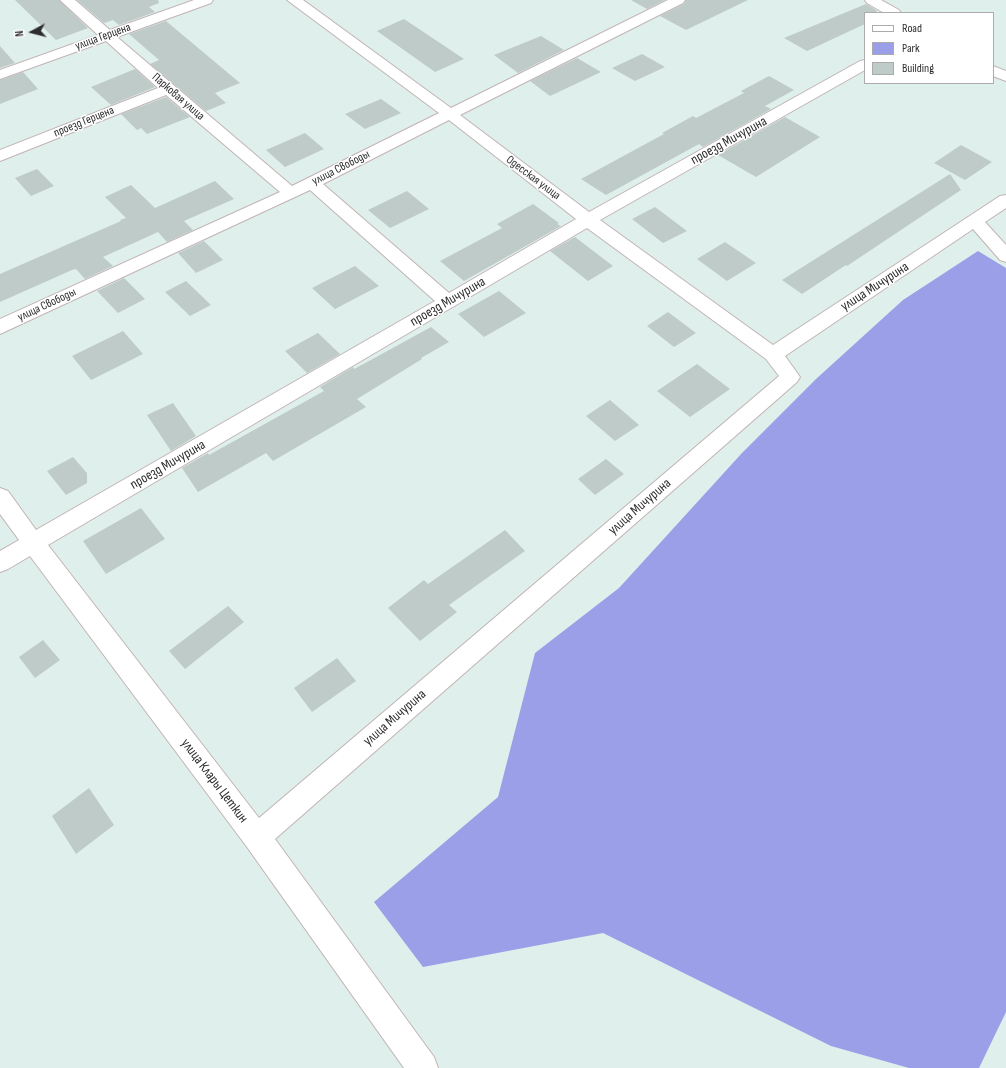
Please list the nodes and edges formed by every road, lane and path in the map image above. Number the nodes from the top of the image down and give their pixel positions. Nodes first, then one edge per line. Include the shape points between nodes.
1 (67, 0) edge
2 (206, 0) edge
3 (294, 0) edge
4 (678, 0) edge
5 (872, 0) edge
6 (892, 12) edge
7 (107, 35) junction
8 (864, 65) edge
9 (994, 71) edge
10 (0, 75) edge
11 (1006, 77) edge
12 (168, 89) junction
13 (450, 114) junction
14 (0, 156) edge
15 (312, 183) junction
16 (291, 193) junction
17 (1006, 200) edge
18 (588, 220) junction
19 (975, 221) junction
20 (1006, 256) edge
21 (448, 302) junction
22 (0, 327) edge
23 (773, 354) junction
24 (0, 497) edge
25 (33, 543) junction
26 (0, 562) edge
27 (257, 837) junction
28 (423, 1068) edge

1 - 7 street, Парковая улица
2 - 7 street, улица Герцена
3 - 13 street, Одесская улица
4 - 13 street, улица Свободы
5 - 6 street
7 - 10 street, улица Герцена
7 - 12 street, Парковая улица
8 - 18 street, проезд Мичурина
9 - 11 street
12 - 14 street, проезд Герцена
12 - 16 street, Парковая улица
13 - 15 street, улица Свободы
13 - 18 street, Одесская улица
15 - 16 street, улица Свободы
15 - 21 street
16 - 22 street, улица Свободы
17 - 19 street, улица Мичурина
18 - 21 street, проезд Мичурина
18 - 23 street, Одесская улица
19 - 20 street
19 - 23 street, улица Мичурина
21 - 25 street, проезд Мичурина
23 - 27 street, улица Мичурина via 790,377
24 - 25 street, улица Клары Цеткин
25 - 26 street, проезд Мичурина
25 - 27 street, улица Клары Цеткин
27 - 28 street, улица Клары Цеткин

